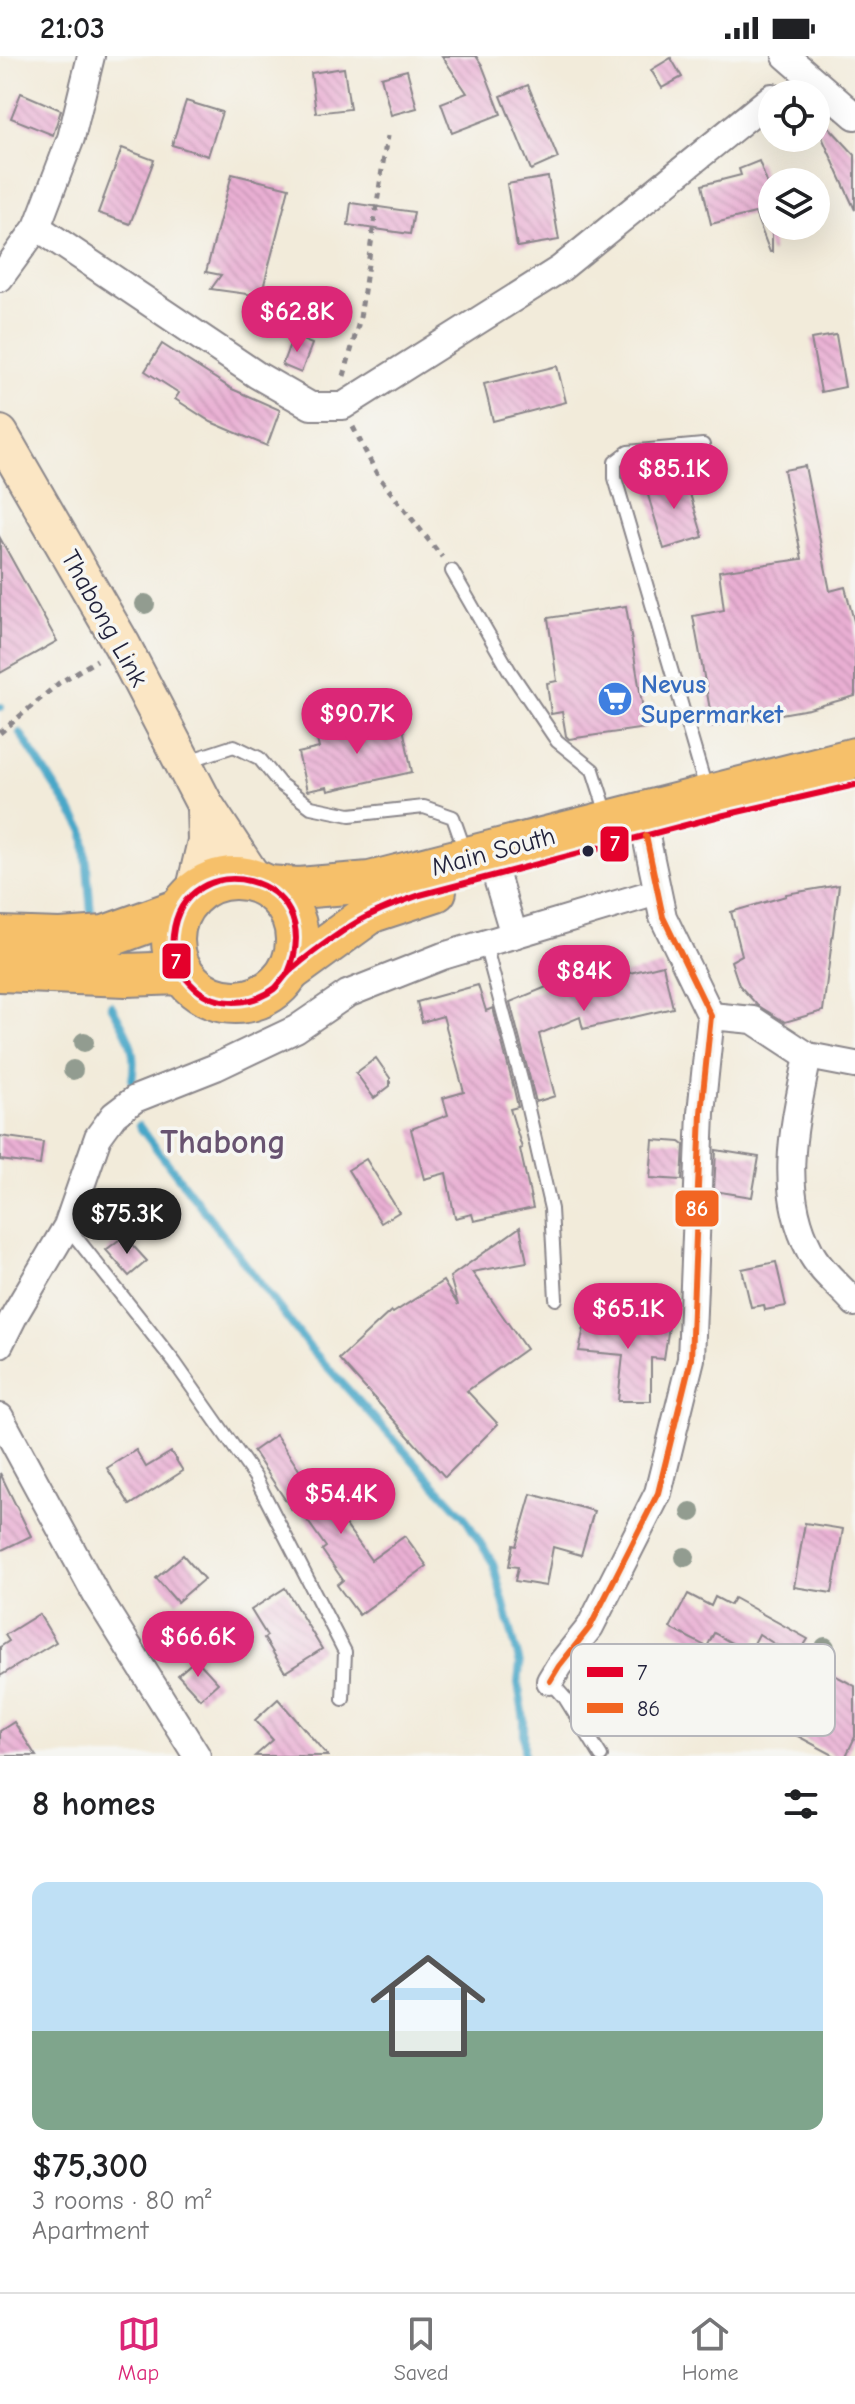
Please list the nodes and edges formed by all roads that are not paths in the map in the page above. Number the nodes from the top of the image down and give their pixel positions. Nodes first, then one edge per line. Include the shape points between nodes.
1 (91, 56) edge
2 (796, 63) edge
3 (784, 80) edge
4 (758, 108) edge
5 (855, 116) edge
6 (37, 227) junction
7 (0, 278) edge
8 (0, 434) edge
9 (703, 445) dead end
10 (452, 571) dead end
11 (855, 758) edge
12 (183, 762) junction
13 (855, 785) edge
14 (708, 795) junction
15 (205, 805) junction
16 (609, 820) junction
17 (646, 836) junction
18 (482, 867) junction
19 (261, 884) junction
20 (657, 892) junction
21 (187, 902) junction
22 (514, 935) junction
23 (0, 938) edge
24 (485, 944) junction
25 (0, 970) edge
26 (181, 973) junction
27 (288, 973) junction
28 (711, 1016) junction
29 (808, 1056) junction
30 (855, 1065) edge
31 (67, 1226) junction
32 (556, 1299) dead end
33 (855, 1303) edge
34 (0, 1344) edge
35 (0, 1417) edge
36 (576, 1644) edge
37 (571, 1651) edge
38 (550, 1681) joint
39 (343, 1699) dead end
40 (571, 1708) edge
41 (589, 1736) edge
42 (197, 1756) edge
43 (601, 1756) edge

1 - 6 street via 71,138
2 - 3 street
2 - 5 street
4 - 6 street via 560,269 343,406 311,406 257,375
6 - 7 street
8 - 12 main road, Thabong Link
9 - 14 lane via 628,452 615,462 615,478
10 - 16 lane via 557,741 593,770
11 - 14 main road, Main South
12 - 15 main road, Thabong Link
12 - 18 lane via 234,746 259,758 280,784 311,807 350,815 424,807 453,817
13 - 17 main road, Main South
14 - 16 main road, Main South
15 - 19 main road, Thabong Link
15 - 21 main road via 206,841
16 - 18 main road, Main South
17 - 18 main road, Main South
17 - 20 street
18 - 19 main road, Main South via 299,888
18 - 22 street
18 - 27 main road, Main South via 372,912
19 - 21 highway, Main South via 223,879
19 - 27 highway via 287,907 298,935
20 - 22 street
20 - 28 street via 663,917
21 - 23 highway, Main South via 105,937
21 - 26 highway via 174,926
22 - 24 street
24 - 31 street via 347,994 296,1029 135,1099 98,1137
24 - 32 lane via 551,1209
25 - 26 highway
26 - 27 highway, Main South via 208,997 244,1002 261,997
28 - 29 street via 753,1020
28 - 36 street via 701,1113 691,1359 658,1493
29 - 30 street
29 - 33 street via 790,1146 793,1203 810,1253
31 - 34 street
31 - 39 lane via 175,1363 255,1477 345,1652
35 - 42 street via 98,1598
37 - 38 street
38 - 40 lane
41 - 43 lane

